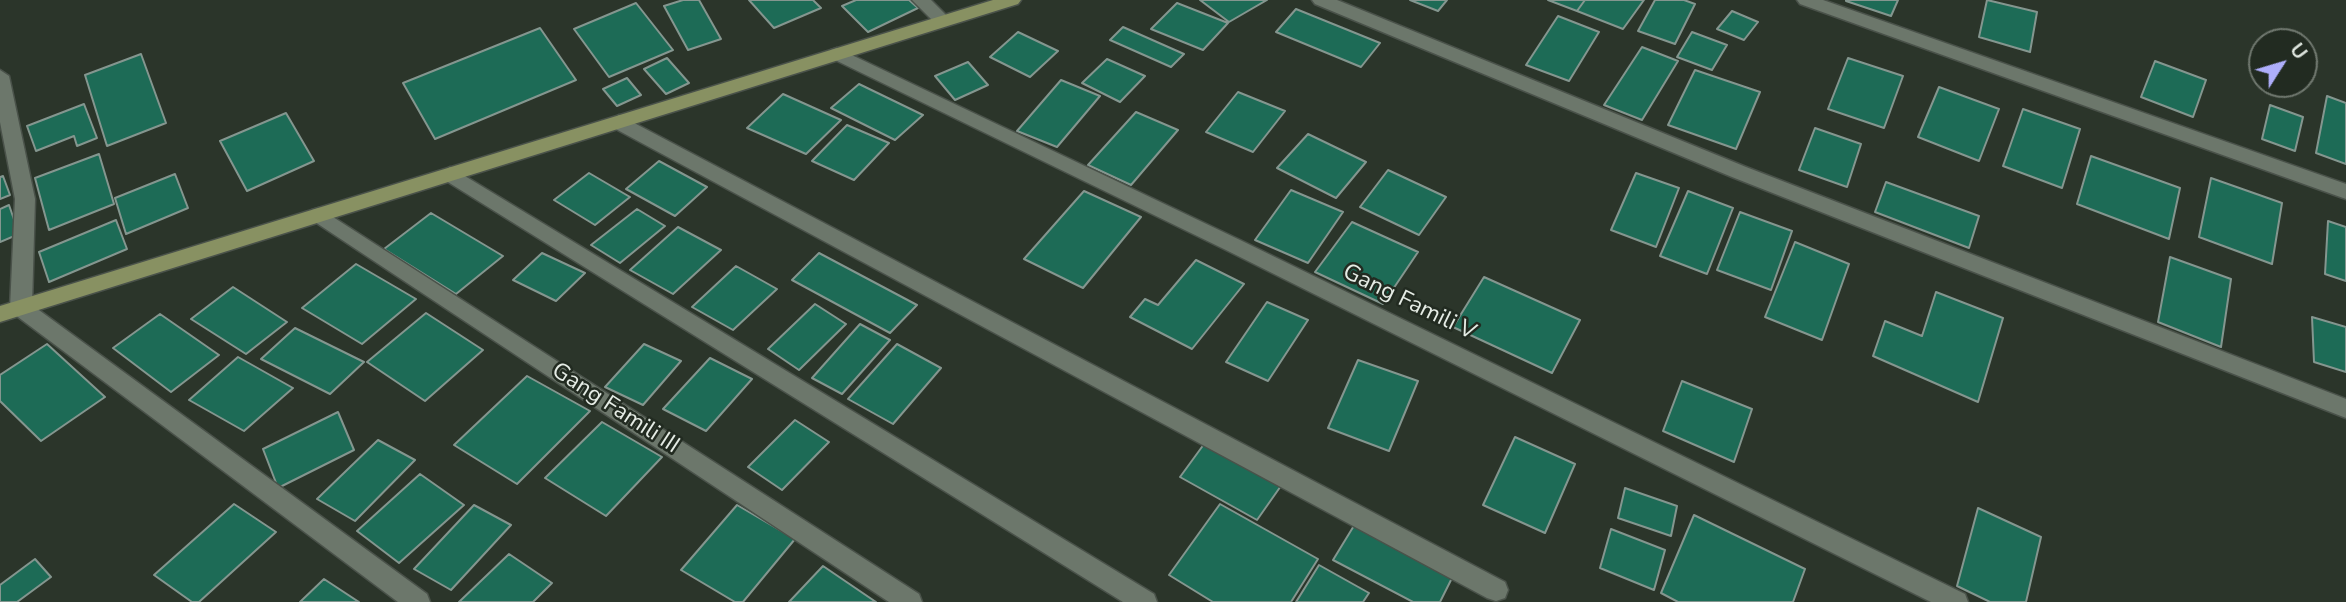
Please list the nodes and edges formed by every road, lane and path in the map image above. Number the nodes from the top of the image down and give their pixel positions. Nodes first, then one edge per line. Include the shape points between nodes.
1 (921, 0) edge
2 (1012, 0) edge
3 (1321, 0) edge
4 (1806, 0) edge
5 (943, 21) junction
6 (837, 54) junction
7 (0, 76) edge
8 (619, 122) junction
9 (450, 174) junction
10 (2346, 192) edge
11 (319, 215) junction
12 (11, 311) edge
13 (2346, 410) edge
14 (1496, 590) dead end
15 (418, 602) edge
16 (910, 602) edge
17 (1145, 602) edge
18 (1956, 602) edge

1 - 5 street
2 - 5 main road
3 - 13 street via 1739,173
4 - 10 street
5 - 6 main road
6 - 8 main road
6 - 18 street, Gang Famili V
7 - 12 street via 25,199 26,233
8 - 9 main road
8 - 14 street
9 - 11 main road
9 - 17 street
11 - 12 main road
11 - 16 street, Gang Famili III
12 - 15 street

